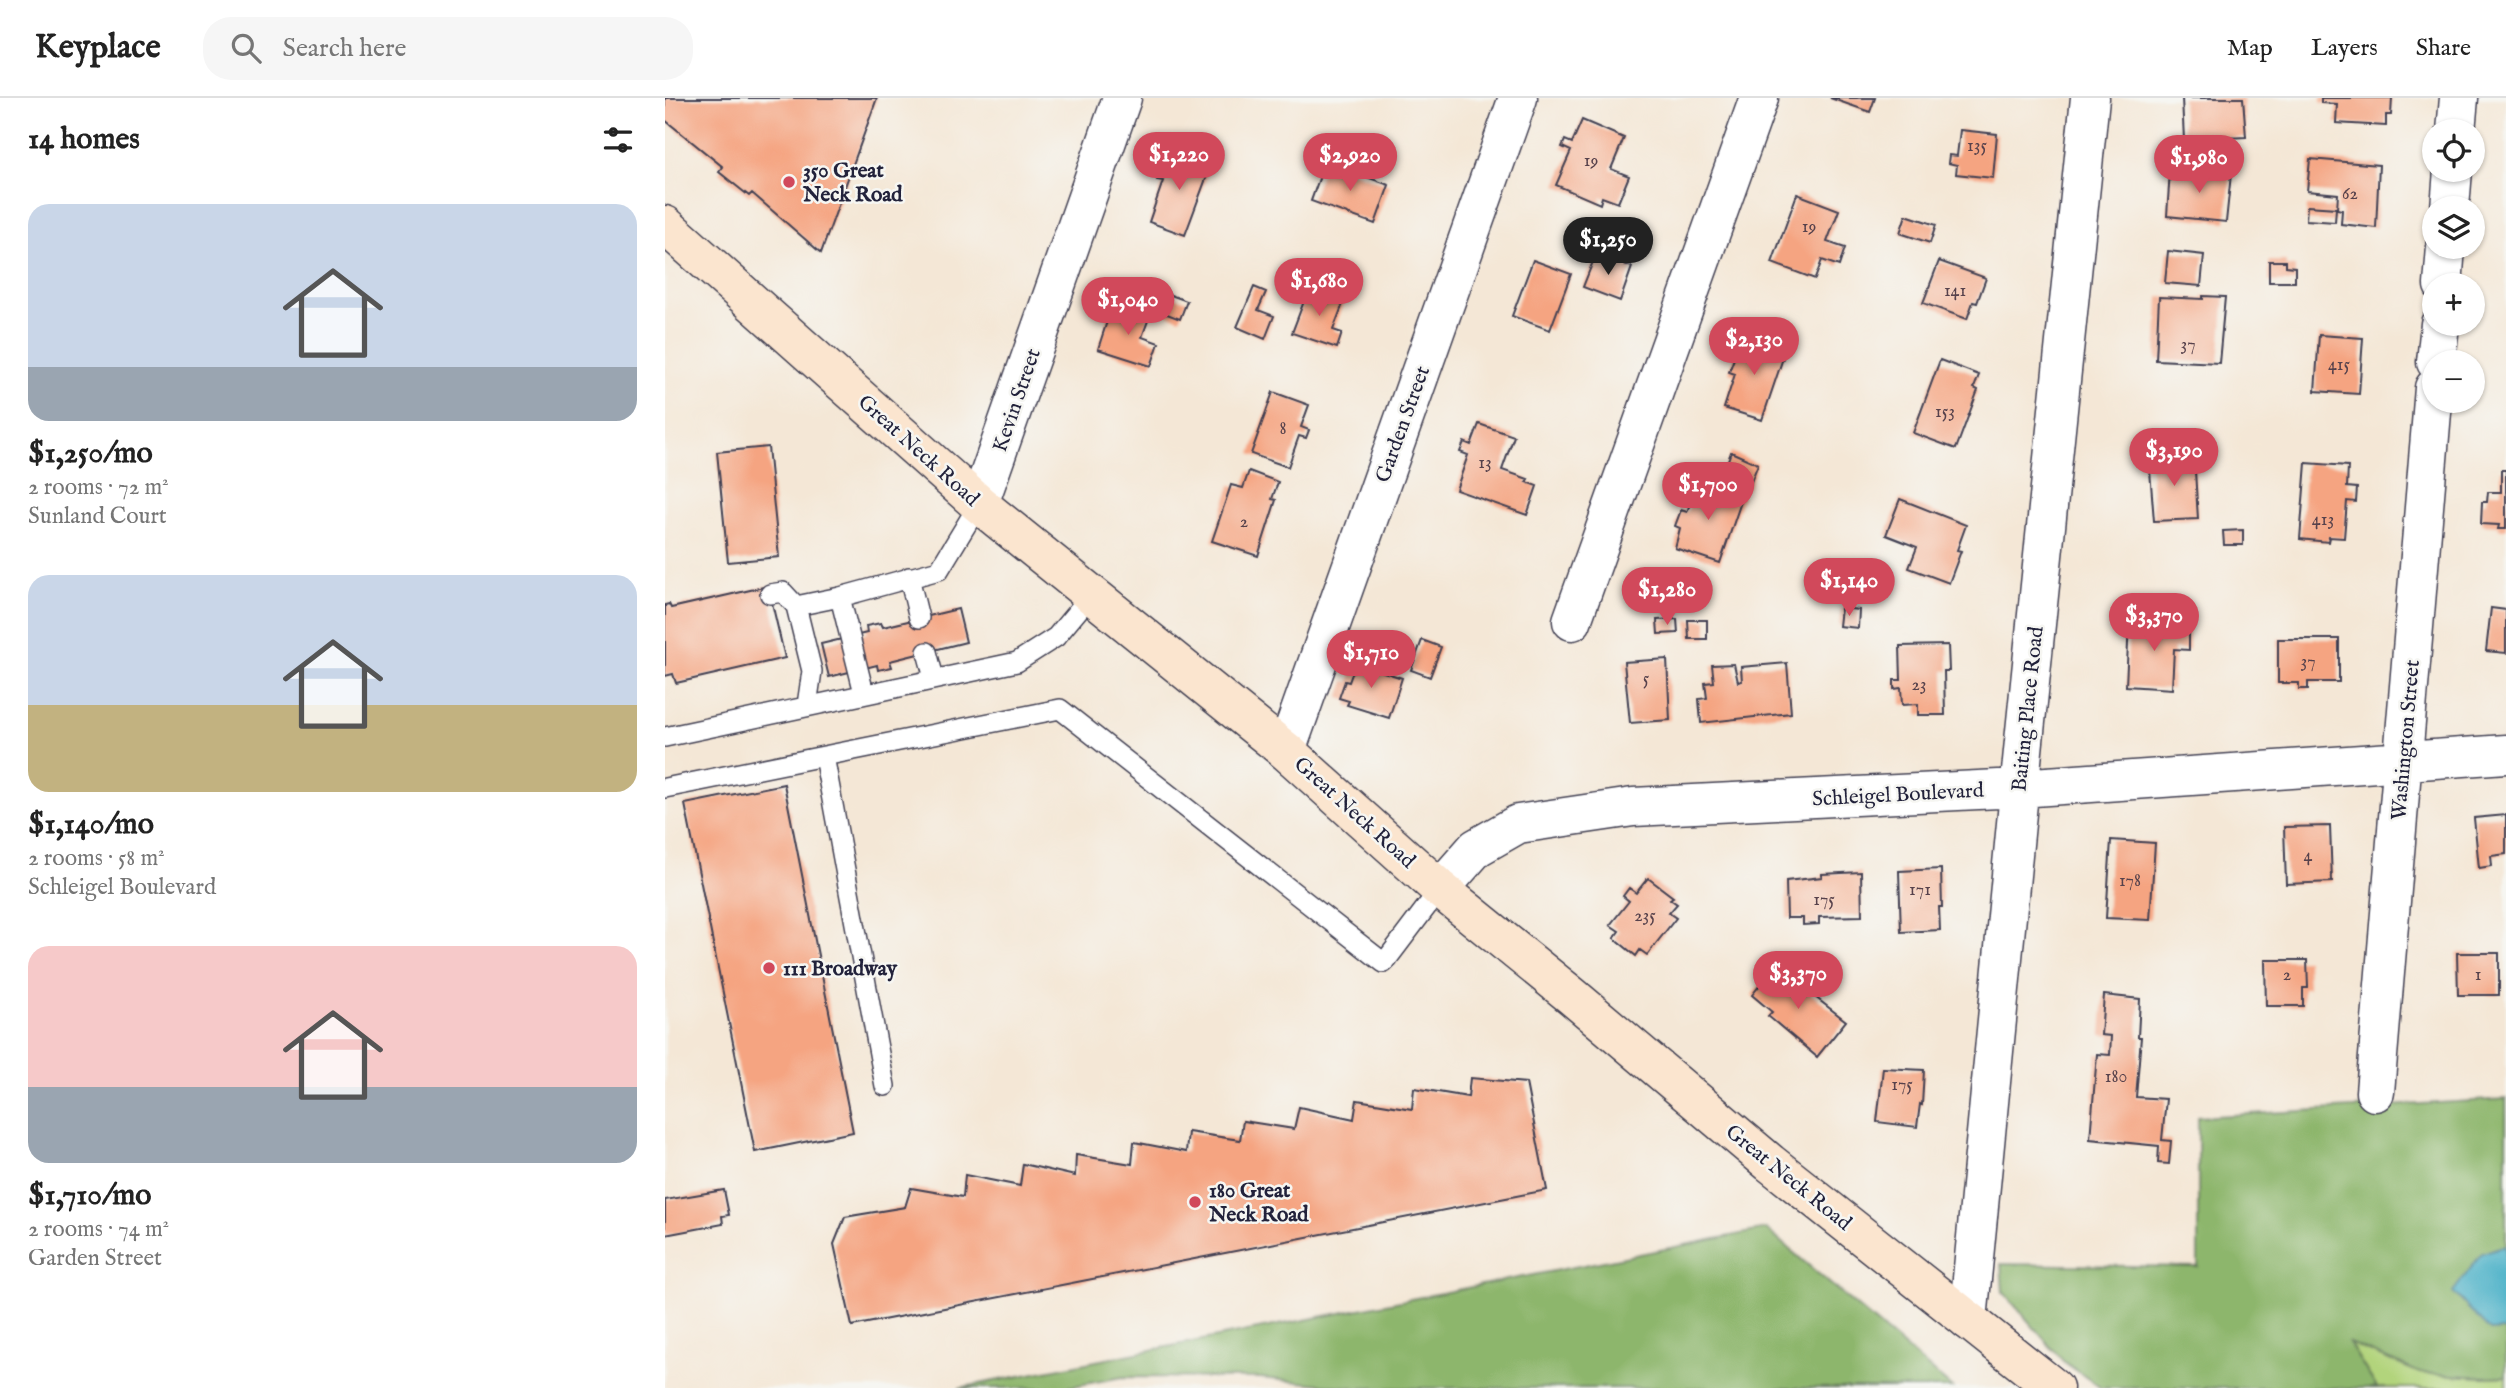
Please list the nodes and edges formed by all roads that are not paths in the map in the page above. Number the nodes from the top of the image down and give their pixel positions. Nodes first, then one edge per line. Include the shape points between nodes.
1 (1122, 98) edge
2 (1518, 98) edge
3 (1759, 98) edge
4 (2090, 98) edge
5 (2459, 98) edge
6 (2457, 119) edge
7 (665, 225) edge
8 (2432, 413) edge
9 (979, 504) junction
10 (909, 578) junction
11 (770, 594) dead end
12 (1091, 595) junction
13 (840, 597) junction
14 (796, 606) junction
15 (919, 618) dead end
16 (1572, 621) dead end
17 (927, 652) dead end
18 (933, 678) junction
19 (864, 693) junction
20 (807, 705) junction
21 (665, 737) edge
22 (1286, 751) junction
23 (2506, 754) edge
24 (824, 756) junction
25 (2403, 760) junction
26 (665, 788) edge
27 (2019, 788) junction
28 (1440, 889) junction
29 (885, 1086) dead end
30 (2375, 1092) dead end
31 (1968, 1320) junction
32 (2054, 1388) edge

1 - 9 street, Kevin Street
2 - 22 street, Garden Street
3 - 16 street
4 - 27 street, Baiting Place Road
5 - 6 street
7 - 9 main road, Great Neck Road
8 - 25 street, Washington Street
9 - 10 lane via 939,570
9 - 12 main road, Great Neck Road
10 - 13 lane
10 - 15 lane
11 - 14 lane via 783,592
12 - 18 lane via 1056,637 1017,662
12 - 22 main road, Great Neck Road
13 - 14 lane
13 - 19 lane
14 - 20 lane via 811,671
17 - 18 lane
18 - 19 lane
19 - 20 lane
20 - 21 lane
22 - 28 main road, Great Neck Road
23 - 25 street, Schleigel Boulevard
24 - 26 lane
24 - 28 lane via 1060,709 1384,963
24 - 29 lane
25 - 27 street, Schleigel Boulevard
25 - 30 street, Washington Street
27 - 28 street, Schleigel Boulevard via 1633,807 1518,824 1476,848
27 - 31 street, Baiting Place Road
28 - 31 main road, Great Neck Road via 1770,1163
31 - 32 main road, Great Neck Road

